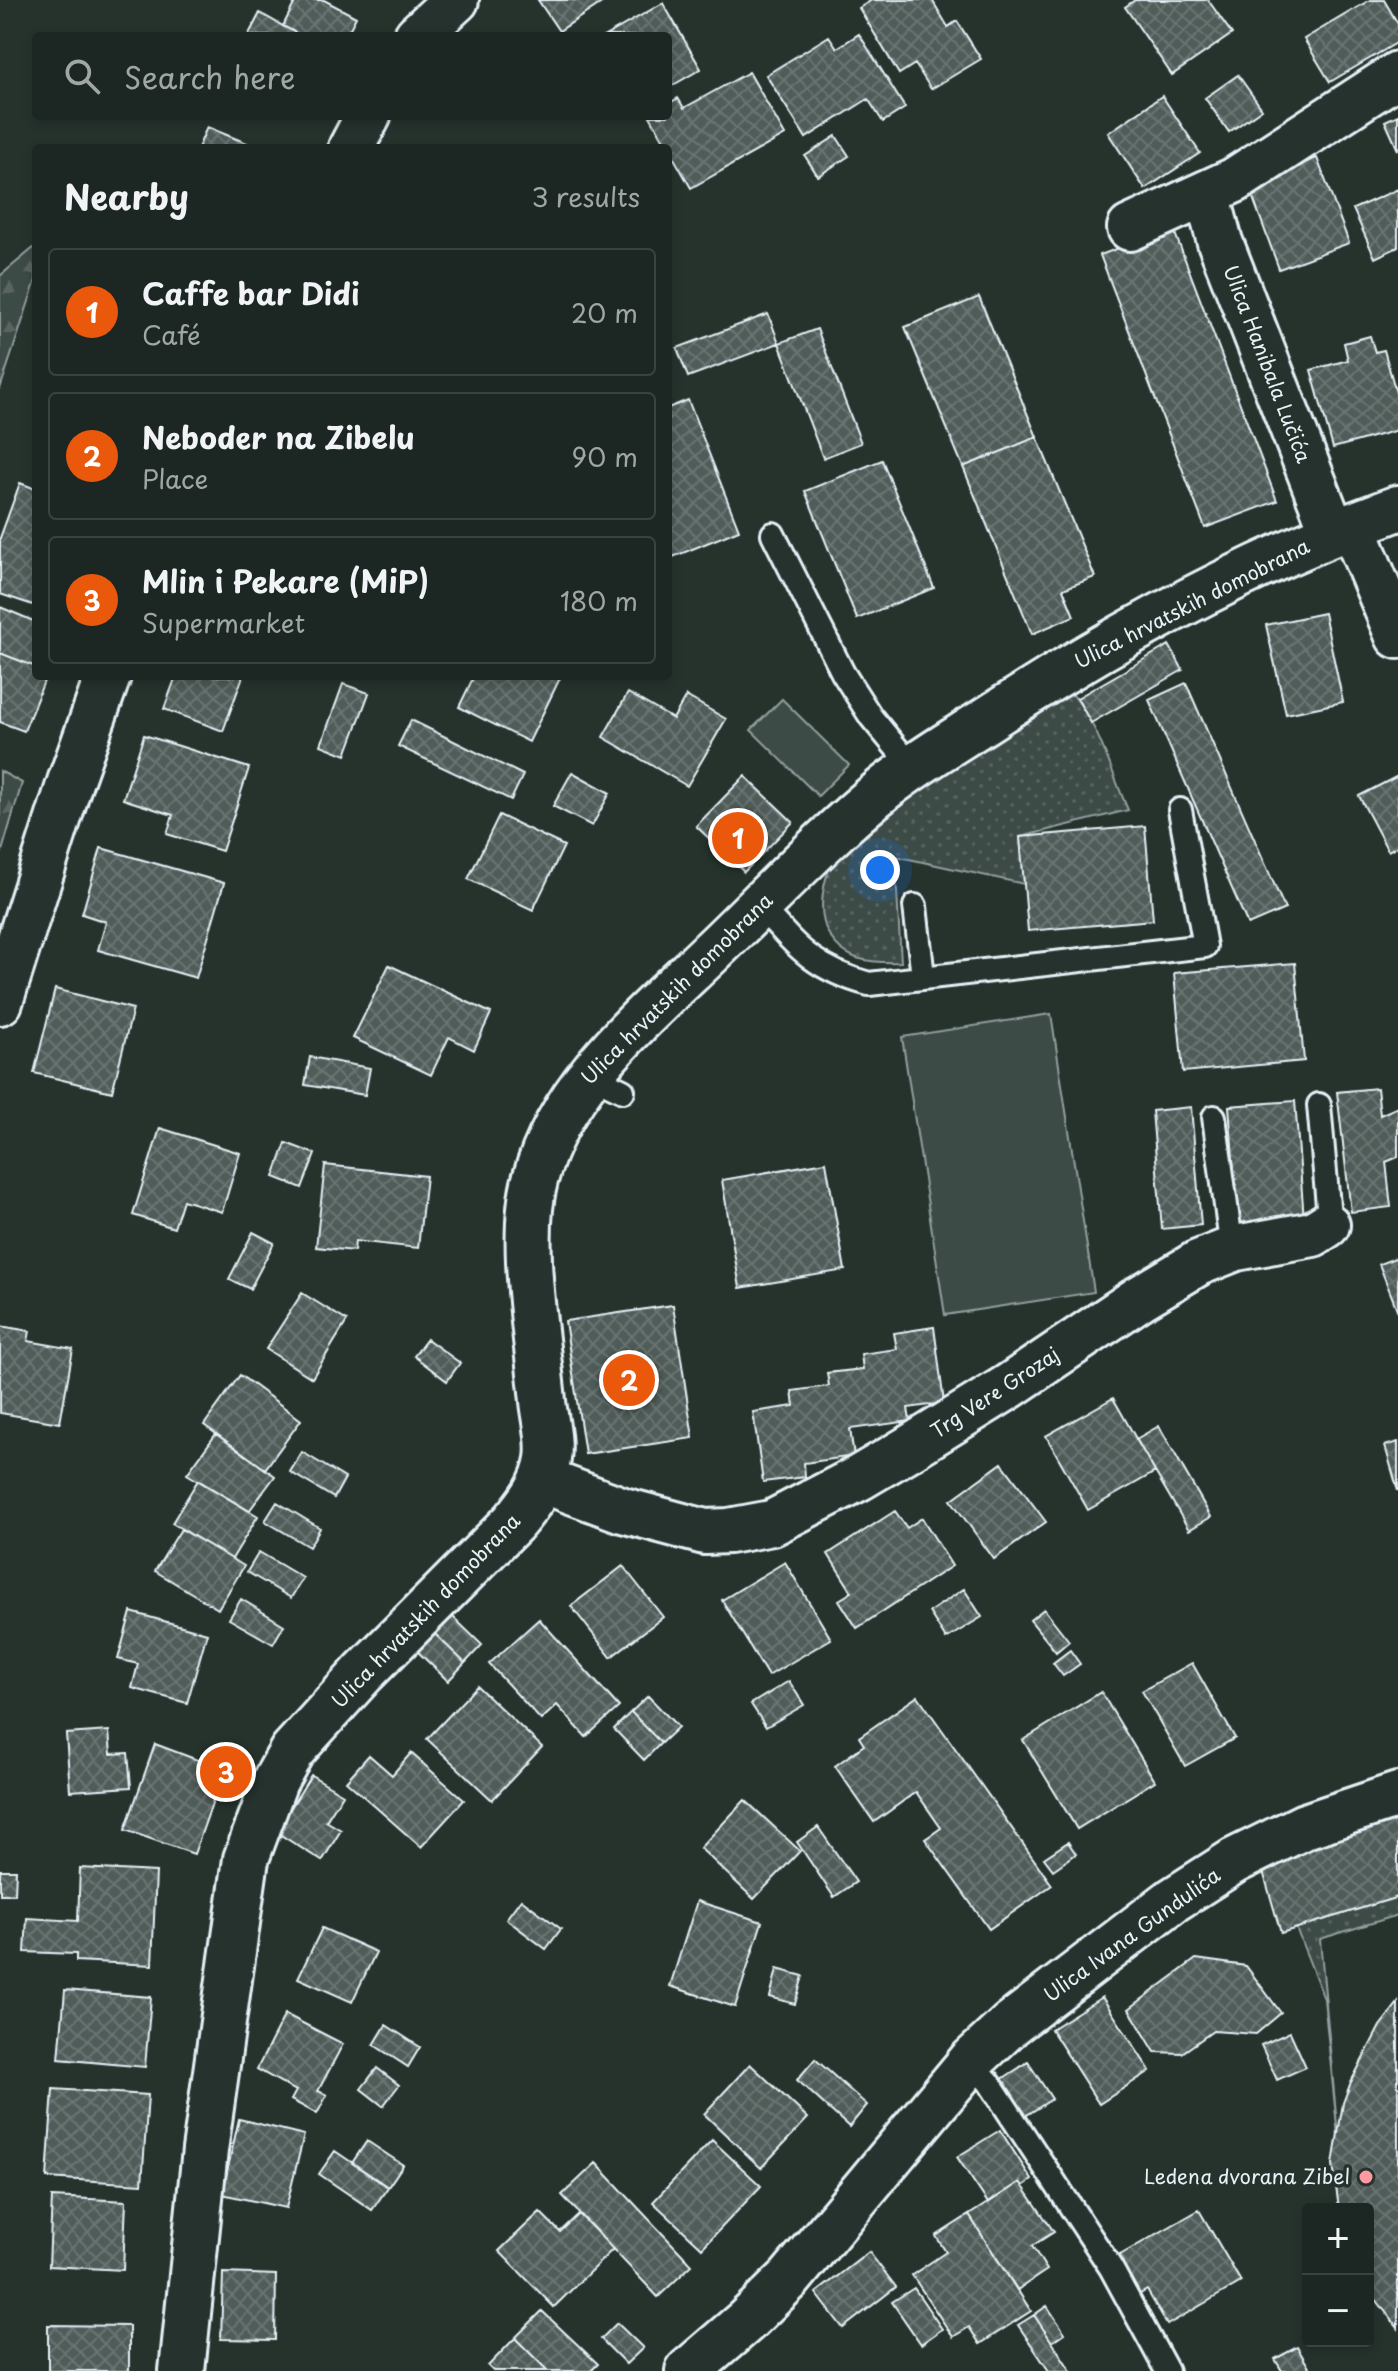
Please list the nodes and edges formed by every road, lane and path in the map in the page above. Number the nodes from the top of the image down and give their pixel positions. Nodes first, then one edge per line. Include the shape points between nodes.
1 (456, 0) edge
2 (421, 32) edge
3 (1398, 74) edge
4 (366, 120) edge
5 (353, 144) edge
6 (1207, 194) junction
7 (1130, 228) dead end
8 (1398, 508) edge
9 (1343, 529) junction
10 (773, 534) dead end
11 (1398, 636) edge
12 (107, 680) edge
13 (913, 768) junction
14 (1180, 810) dead end
15 (760, 906) junction
16 (915, 906) dead end
17 (923, 977) junction
18 (0, 1002) edge
19 (1319, 1105) dead end
20 (1214, 1117) dead end
21 (1327, 1225) joint
22 (1236, 1248) junction
23 (542, 1480) junction
24 (1398, 1795) edge
25 (970, 2062) junction
26 (182, 2371) edge
27 (688, 2371) edge
28 (1167, 2371) edge

1 - 2 street
3 - 6 street
4 - 5 street
6 - 7 street
6 - 9 street, Ulica Hanibala Lučića via 1220,242
8 - 9 street, Ulica hrvatskih domobrana
9 - 11 street, Ulica Hanibala Lučića
9 - 13 street, Ulica hrvatskih domobrana via 1112,643
10 - 13 lane via 843,673
12 - 18 street
13 - 15 street, Ulica hrvatskih domobrana via 829,837
14 - 17 lane via 1205,946
15 - 17 lane via 802,952 842,977 869,984
15 - 23 street, Ulica hrvatskih domobrana via 678,984 606,1083 557,1124 544,1150 534,1183 544,1202 531,1277 549,1442
16 - 17 lane
19 - 21 lane, Trg Vere Grozaj
20 - 22 lane
21 - 22 street, Trg Vere Grozaj via 1313,1234
22 - 23 street, Trg Vere Grozaj via 1174,1277 908,1449 772,1523 729,1531 695,1530
23 - 26 street, Ulica hrvatskih domobrana via 513,1523 292,1751 262,1810 246,1859 237,1920
24 - 25 street, Ulica Ivana Gundulića via 1305,1826 1234,1861 1069,1979
25 - 27 street, Ulica Ivana Gundulića via 789,2279
25 - 28 lane via 989,2082 1111,2268

